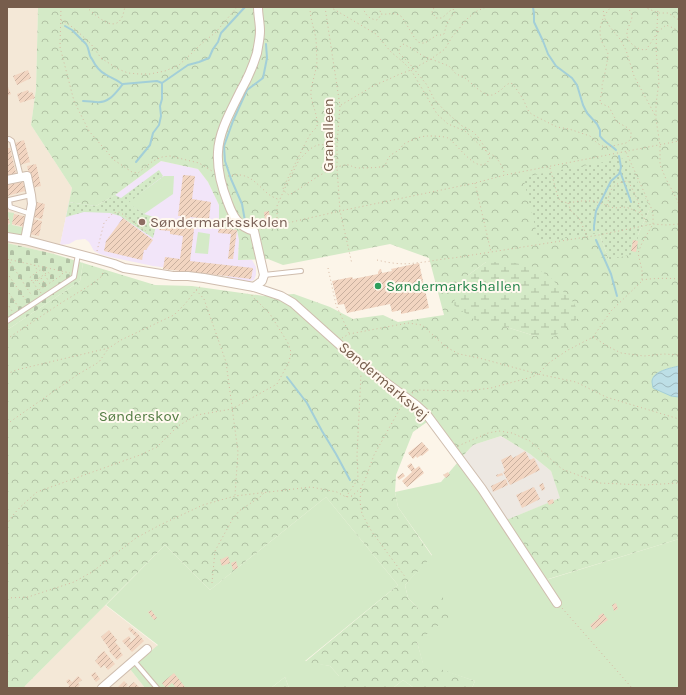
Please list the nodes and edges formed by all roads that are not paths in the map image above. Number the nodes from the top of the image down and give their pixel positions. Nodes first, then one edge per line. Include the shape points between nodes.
1 (258, 7) edge
2 (7, 139) edge
3 (21, 177) junction
4 (7, 180) edge
5 (31, 195) junction
6 (8, 208) edge
7 (31, 214) junction
8 (7, 237) edge
9 (25, 240) junction
10 (78, 254) junction
11 (301, 271) dead end
12 (264, 275) junction
13 (252, 289) junction
14 (7, 321) edge
15 (557, 603) road end
16 (147, 650) dead end
17 (134, 661) junction
18 (102, 688) edge
19 (157, 688) edge

1 - 12 street via 260,32 257,53 227,119 218,152 225,194 231,210 240,223 246,229 254,230
2 - 3 lane via 12,141
3 - 4 street
3 - 5 street via 27,176
5 - 6 lane via 8,200
5 - 7 street
6 - 7 lane
7 - 9 street
8 - 9 street, Søndermarksvej
9 - 10 street, Søndermarksvej
10 - 13 street, Søndermarksvej via 124,268 204,278
10 - 14 lane via 74,277
11 - 12 lane
12 - 13 street via 262,281
13 - 15 street, Søndermarksvej via 281,296 294,303 361,364 427,415 482,489
16 - 17 street
17 - 18 street
17 - 19 lane

